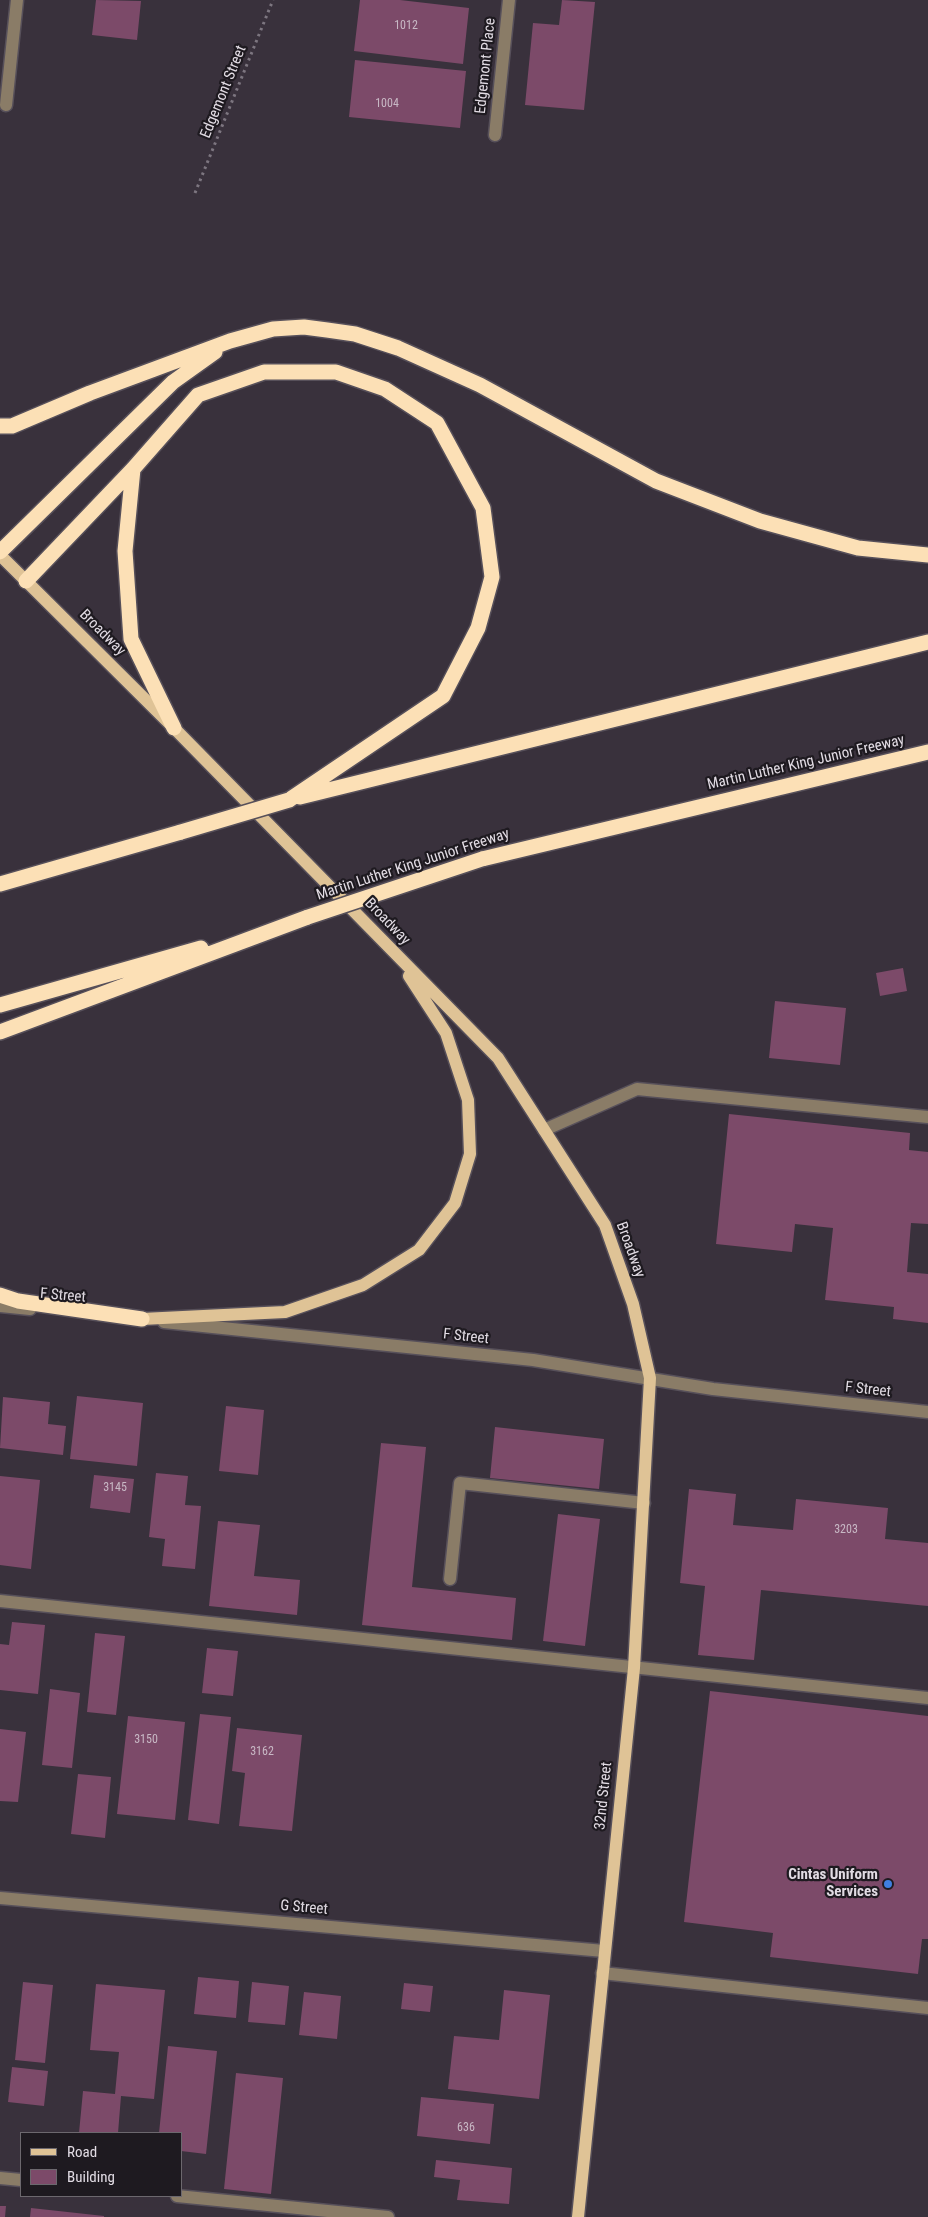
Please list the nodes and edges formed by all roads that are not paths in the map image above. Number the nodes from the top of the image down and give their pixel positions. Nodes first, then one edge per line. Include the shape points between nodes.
1 (17, 0) edge
2 (509, 0) edge
3 (6, 104) dead end
4 (495, 135) dead end
5 (230, 341) junction
6 (0, 426) edge
7 (133, 469) junction
8 (0, 553) edge
9 (928, 555) edge
10 (26, 581) junction
11 (928, 642) edge
12 (174, 728) junction
13 (928, 752) edge
14 (289, 800) junction
15 (0, 884) edge
16 (308, 917) junction
17 (396, 955) junction
18 (0, 1005) edge
19 (0, 1032) edge
20 (928, 1117) edge
21 (544, 1130) junction
22 (0, 1295) edge
23 (0, 1306) edge
24 (142, 1319) junction
25 (650, 1378) junction
26 (928, 1412) edge
27 (644, 1503) junction
28 (450, 1579) dead end
29 (0, 1601) edge
30 (634, 1668) junction
31 (928, 1698) edge
32 (0, 1898) edge
33 (604, 1951) junction
34 (602, 1972) junction
35 (928, 2008) edge
36 (0, 2178) edge
37 (20, 2180) edge
38 (182, 2196) edge
39 (388, 2217) edge
40 (578, 2217) edge

1 - 3 street
2 - 4 street, Edgemont Place
5 - 6 highway via 12,426
5 - 8 highway via 173,382
5 - 9 highway via 274,329 355,334 398,348 480,385 656,481 760,522 858,548
7 - 10 highway
7 - 12 highway via 124,551 131,639
7 - 14 highway via 198,395 264,372 336,372 385,390 436,423 483,508 492,577 478,628 443,696
8 - 10 main road, Broadway
10 - 12 main road, Broadway
11 - 14 highway
12 - 17 main road, Broadway
13 - 16 highway, Martin Luther King Junior Freeway, bridge via 482,859
14 - 15 highway, bridge
16 - 18 highway, Martin Luther King Junior Freeway
16 - 19 highway
17 - 21 main road, Broadway via 498,1058
17 - 24 main road via 446,1034 468,1100 470,1154 455,1203 418,1250 363,1285 285,1312
20 - 21 street via 637,1089
21 - 25 main road, Broadway via 605,1225 633,1304
22 - 24 highway via 18,1301
23 - 24 street, F Street
24 - 25 street, F Street via 532,1360
25 - 26 street, F Street via 713,1389
25 - 27 main road, 32nd Street
27 - 28 street via 460,1484
27 - 30 main road, 32nd Street
29 - 30 street
30 - 31 street
30 - 33 main road, 32nd Street
32 - 33 street, G Street
33 - 34 main road, 32nd Street
34 - 35 street
34 - 40 main road, 32nd Street
36 - 37 street
38 - 39 street

